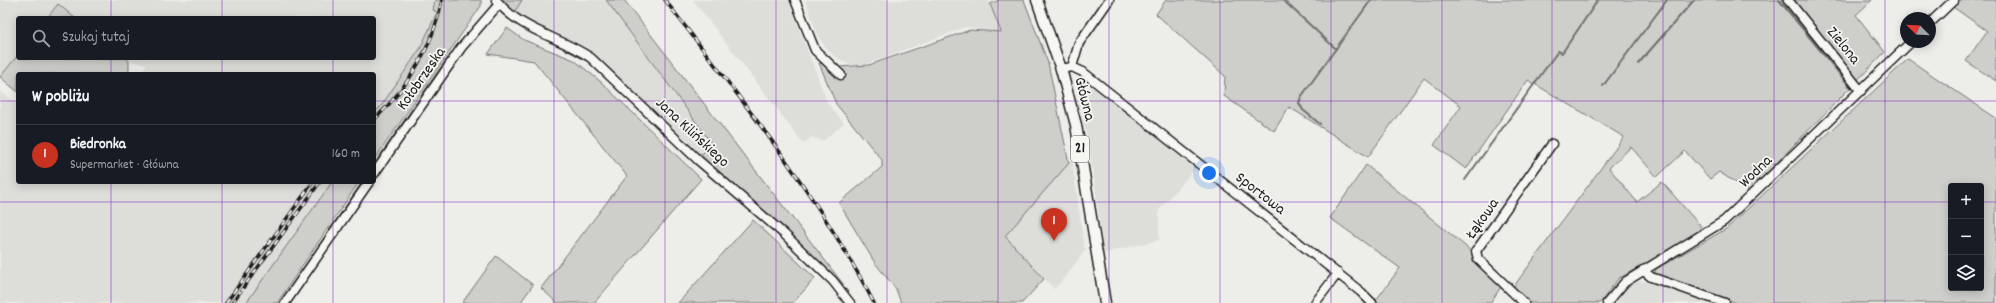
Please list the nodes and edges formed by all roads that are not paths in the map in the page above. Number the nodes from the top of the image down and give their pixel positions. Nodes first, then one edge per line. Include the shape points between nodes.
1 (795, 0) edge
2 (1037, 0) edge
3 (1109, 0) edge
4 (1788, 0) edge
5 (1954, 0) edge
6 (497, 2) edge
7 (1936, 17) edge
8 (1905, 48) edge
9 (1072, 67) junction
10 (1061, 69) junction
11 (841, 75) dead end
12 (1861, 91) junction
13 (1552, 144) dead end
14 (376, 171) edge
15 (367, 184) edge
16 (1643, 270) junction
17 (1338, 273) junction
18 (286, 303) edge
19 (850, 303) edge
20 (1105, 303) edge
21 (1315, 303) edge
22 (1372, 303) edge
23 (1524, 303) edge
24 (1607, 303) edge
25 (1725, 303) edge

1 - 11 street via 815,50
2 - 10 main road, Główna / 21
3 - 9 street via 1078,43
4 - 12 street, Zielona
5 - 7 street
6 - 14 street, Kołobrzeska via 461,48
6 - 19 street, Jana Kilińskiego via 528,27 576,48 591,58 698,160 784,234 833,281
8 - 12 street, Wodna
9 - 10 street
9 - 17 street, Sportowa via 1083,72
10 - 20 main road, Główna / 21 via 1076,125
12 - 16 street, Wodna via 1724,221
13 - 23 street, Łąkowa via 1476,251 1478,259
15 - 18 street
16 - 24 street, Wodna via 1626,282
16 - 25 street via 1651,278
17 - 21 street
17 - 22 street, Sportowa

